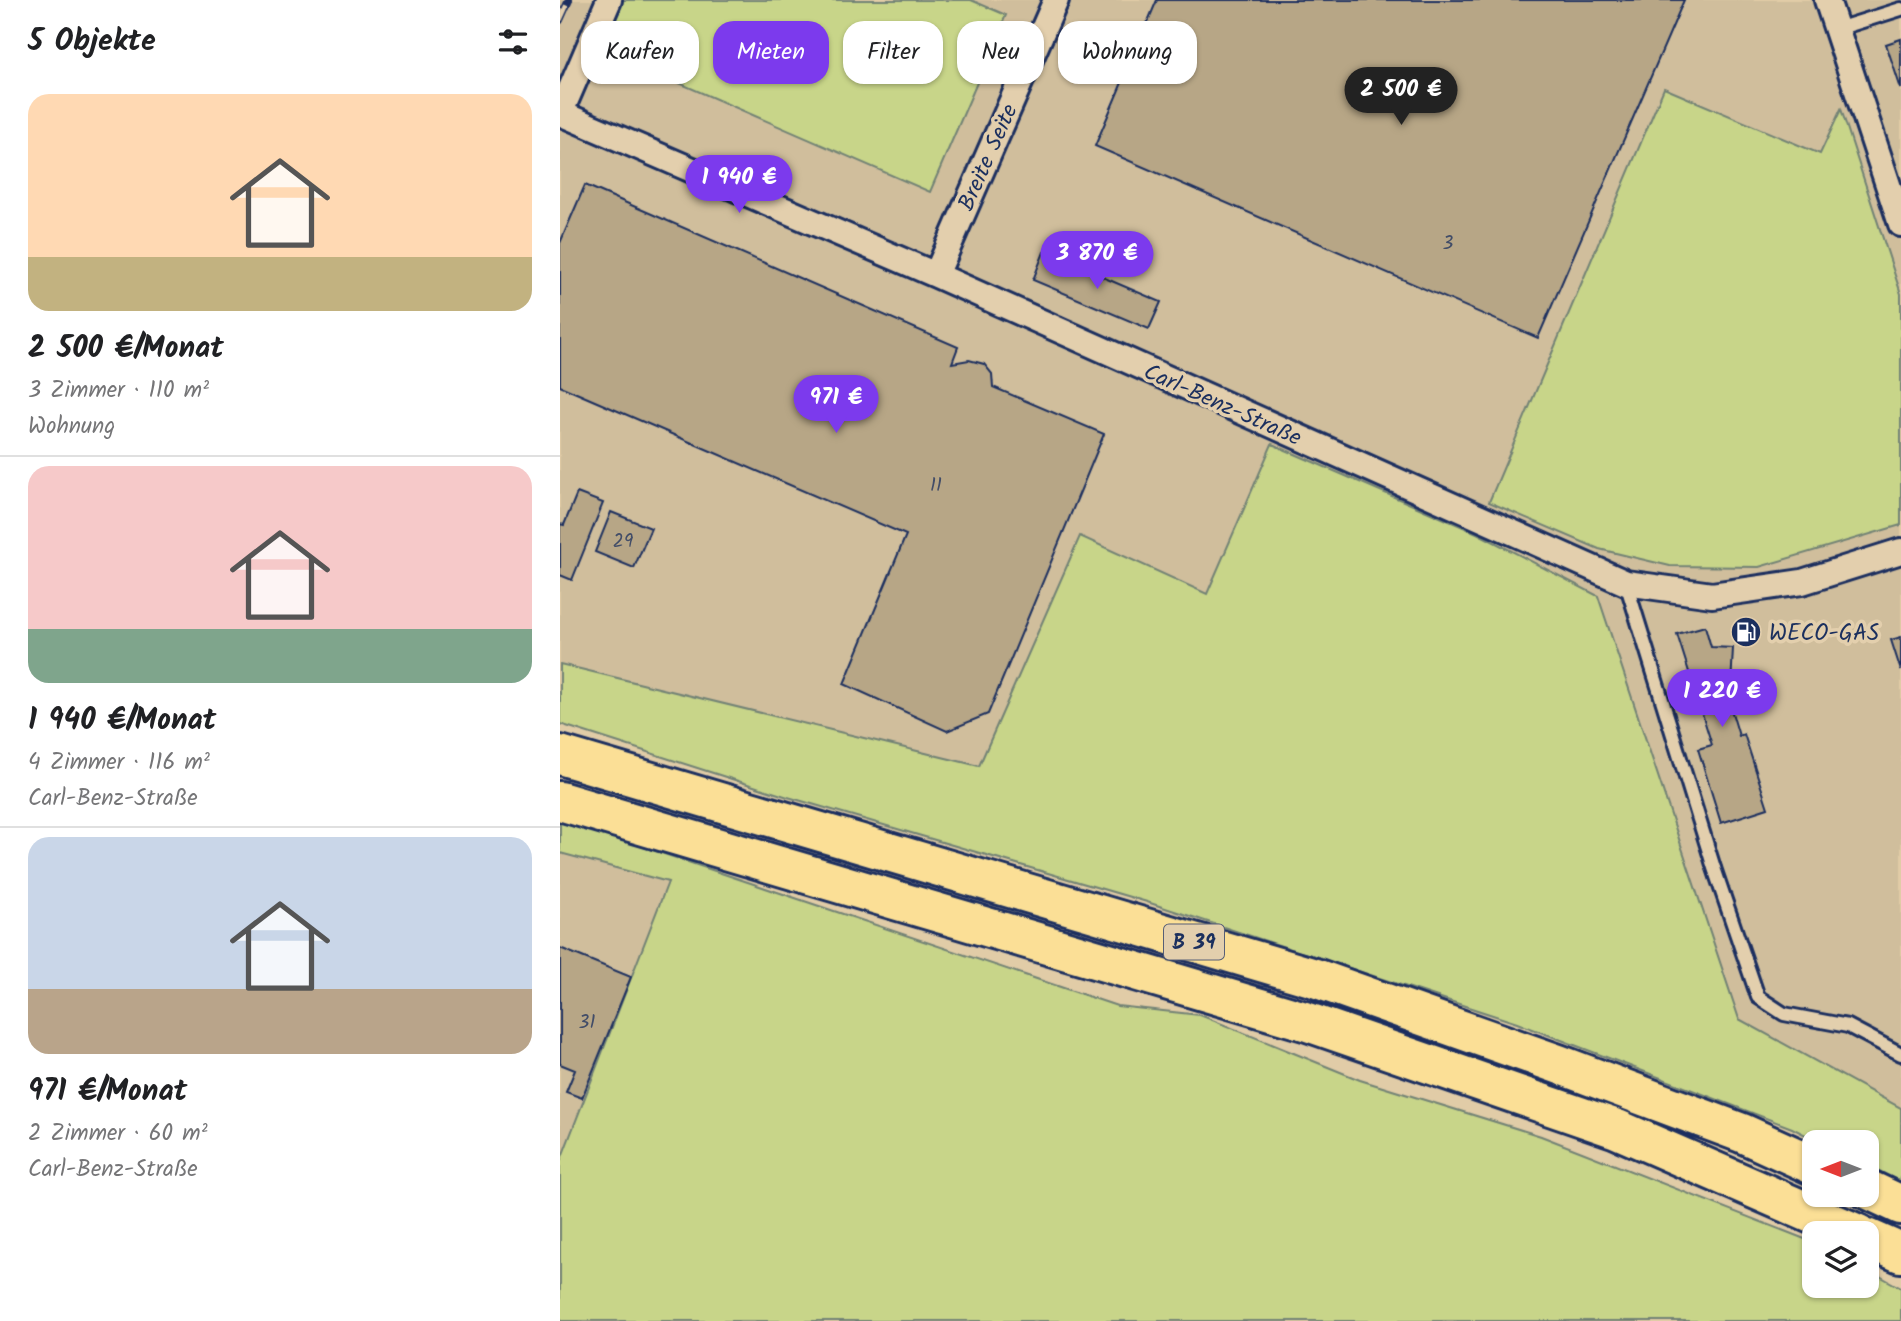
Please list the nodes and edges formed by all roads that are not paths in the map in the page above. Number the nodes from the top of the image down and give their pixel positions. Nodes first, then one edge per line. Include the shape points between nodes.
1 (610, 0) edge
2 (1056, 0) edge
3 (1827, 0) edge
4 (1901, 9) edge
5 (1837, 29) junction
6 (560, 113) edge
7 (1901, 224) edge
8 (936, 275) junction
9 (1901, 551) edge
10 (1626, 583) junction
11 (560, 755) edge
12 (560, 801) edge
13 (1901, 1054) edge
14 (1802, 1160) edge
15 (1880, 1195) edge
16 (1901, 1205) edge
17 (1828, 1221) edge
18 (1879, 1243) edge
19 (1901, 1253) edge

1 - 6 street
2 - 8 street, Breite Seite
3 - 5 street
4 - 5 lane
5 - 7 street
6 - 8 street, Carl-Benz-Straße
8 - 10 street, Carl-Benz-Straße
9 - 10 street, Carl-Benz-Straße via 1802,582 1712,595
10 - 13 lane via 1758,997 1784,1014 1848,1026
11 - 14 highway, B 39 via 1315,978 1558,1063
12 - 17 highway, B 39 via 1308,1022 1617,1129
15 - 16 highway
18 - 19 highway

